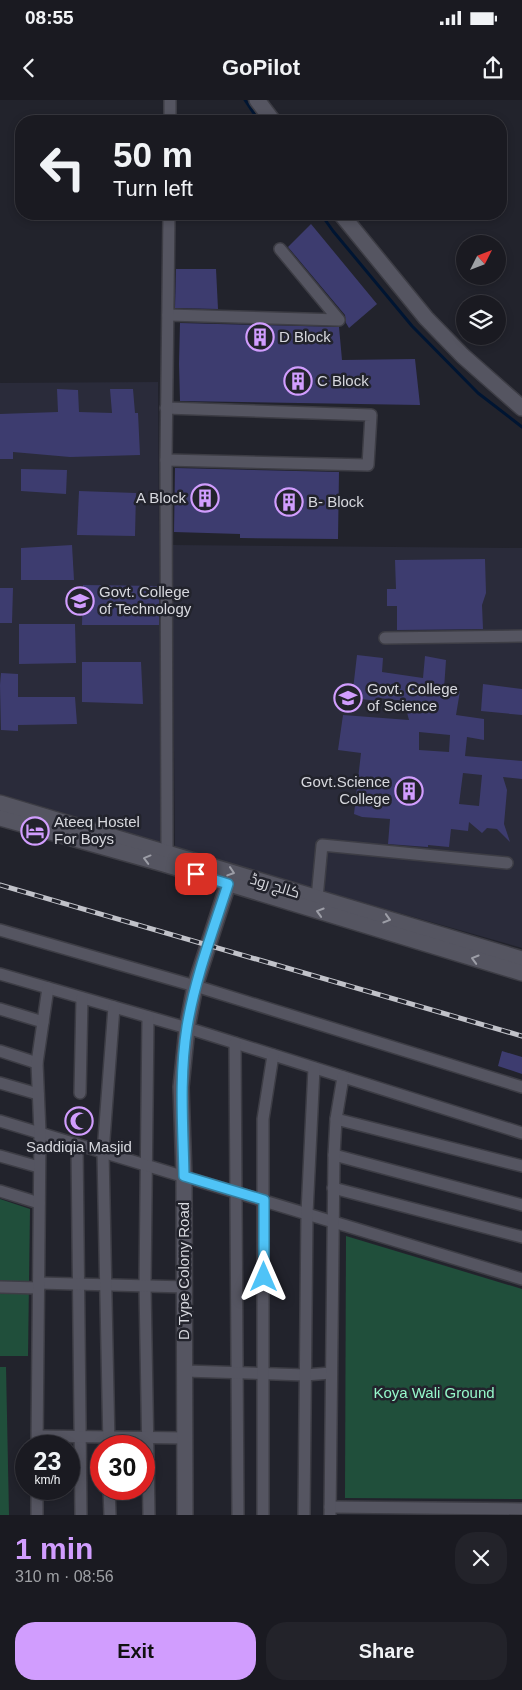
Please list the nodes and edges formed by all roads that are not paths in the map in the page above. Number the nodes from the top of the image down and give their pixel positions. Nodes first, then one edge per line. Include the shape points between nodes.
1 (170, 100) edge
2 (257, 100) edge
3 (170, 115) edge
4 (268, 115) edge
5 (169, 220) edge
6 (346, 220) edge
7 (280, 249) dead end
8 (168, 315) junction
9 (166, 408) junction
10 (522, 408) edge
11 (166, 460) junction
12 (522, 636) edge
13 (385, 638) dead end
14 (0, 803) edge
15 (0, 818) edge
16 (167, 852) junction
17 (507, 863) dead end
18 (232, 885) junction
19 (317, 898) junction
20 (0, 930) edge
21 (522, 959) edge
22 (522, 972) edge
23 (0, 974) edge
24 (199, 987) junction
25 (48, 988) junction
26 (82, 998) junction
27 (114, 1007) junction
28 (0, 1009) edge
29 (148, 1017) junction
30 (43, 1022) junction
31 (190, 1029) junction
32 (235, 1043) junction
33 (0, 1051) edge
34 (273, 1055) junction
35 (37, 1063) junction
36 (314, 1068) junction
37 (343, 1077) junction
38 (0, 1083) edge
39 (522, 1087) edge
40 (80, 1093) dead end
41 (38, 1094) junction
42 (336, 1119) junction
43 (0, 1121) edge
44 (40, 1133) junction
45 (522, 1133) edge
46 (77, 1144) junction
47 (103, 1152) junction
48 (334, 1155) junction
49 (0, 1156) edge
50 (145, 1165) junction
51 (522, 1166) edge
52 (40, 1167) junction
53 (187, 1177) junction
54 (333, 1188) junction
55 (0, 1191) edge
56 (236, 1193) junction
57 (264, 1200) junction
58 (39, 1203) junction
59 (522, 1205) edge
60 (307, 1214) junction
61 (332, 1221) junction
62 (522, 1237) edge
63 (522, 1279) edge
64 (77, 1284) junction
65 (39, 1285) junction
66 (105, 1285) junction
67 (145, 1286) junction
68 (0, 1287) edge
69 (184, 1287) junction
70 (189, 1371) junction
71 (238, 1372) junction
72 (264, 1372) junction
73 (331, 1374) junction
74 (305, 1375) junction
75 (37, 1435) edge
76 (80, 1435) edge
77 (108, 1435) edge
78 (148, 1435) edge
79 (80, 1436) joint
80 (155, 1437) edge
81 (90, 1438) edge
82 (185, 1438) junction
83 (37, 1500) edge
84 (109, 1500) edge
85 (149, 1500) edge
86 (522, 1509) edge
87 (330, 1511) edge
88 (37, 1515) edge
89 (81, 1515) edge
90 (110, 1515) edge
91 (149, 1515) edge
92 (185, 1515) edge
93 (193, 1515) edge
94 (238, 1515) edge
95 (263, 1515) edge
96 (304, 1515) edge

1 - 3 street
2 - 4 main road
5 - 8 street
6 - 10 main road via 426,318
7 - 8 street via 339,320
8 - 9 street
9 - 11 street
9 - 11 street via 371,415 368,465
11 - 16 street
12 - 13 street
14 - 16 main road, کالج روڈ
18 -> 15 main road, کالج روڈ
16 -> 19 main road, کالج روڈ
17 - 19 street via 322,845
22 -> 18 main road, کالج روڈ
18 - 24 main road, D Type Colony Road
19 -> 21 main road, کالج روڈ
20 - 24 street
23 - 25 street
24 - 31 main road, D Type Colony Road
24 - 39 street
25 - 26 street
25 - 30 street
26 - 27 street
26 - 40 street
27 - 29 street
27 - 47 street
28 - 30 street
29 - 31 street
29 - 50 street
30 - 35 street
31 - 32 street
31 - 53 main road, D Type Colony Road via 181,1087
32 - 34 street
32 - 56 street
33 - 35 street
34 - 36 street
34 - 57 street via 263,1119
35 - 41 street
36 - 37 street
36 - 60 street
37 - 42 street
37 - 45 street
38 - 41 street
41 - 44 street
42 - 48 street
42 - 51 street
43 - 44 street
44 - 46 street
44 - 52 street
46 - 47 street
46 - 64 street
47 - 50 street
47 - 66 street
48 - 54 street
48 - 59 street
49 - 52 street
50 - 53 street
50 - 67 street
52 - 58 street
53 - 56 street
53 - 69 main road, D Type Colony Road
53 - 70 main road, D Type Colony Road
54 - 61 street
54 - 62 street
55 - 58 street
56 - 57 street
56 - 71 street
57 - 60 street
57 - 72 street
58 - 65 street
60 - 61 street
60 - 74 street
61 - 63 street
61 - 73 street
64 - 65 street
64 - 66 street
64 - 76 street
65 - 68 street
65 - 75 street
66 - 67 street
66 - 77 street
67 - 69 street
67 - 78 street
69 - 70 main road, D Type Colony Road
70 - 71 street
70 - 82 main road, D Type Colony Road
70 - 93 main road, D Type Colony Road
71 - 72 street
71 - 94 street
72 - 74 street
72 - 95 street
73 - 74 street
73 - 87 street
74 - 96 street
79 - 81 street
79 - 89 street
80 - 82 street
82 - 92 main road, D Type Colony Road
83 - 88 street
84 - 90 street
85 - 91 street
86 - 87 street

